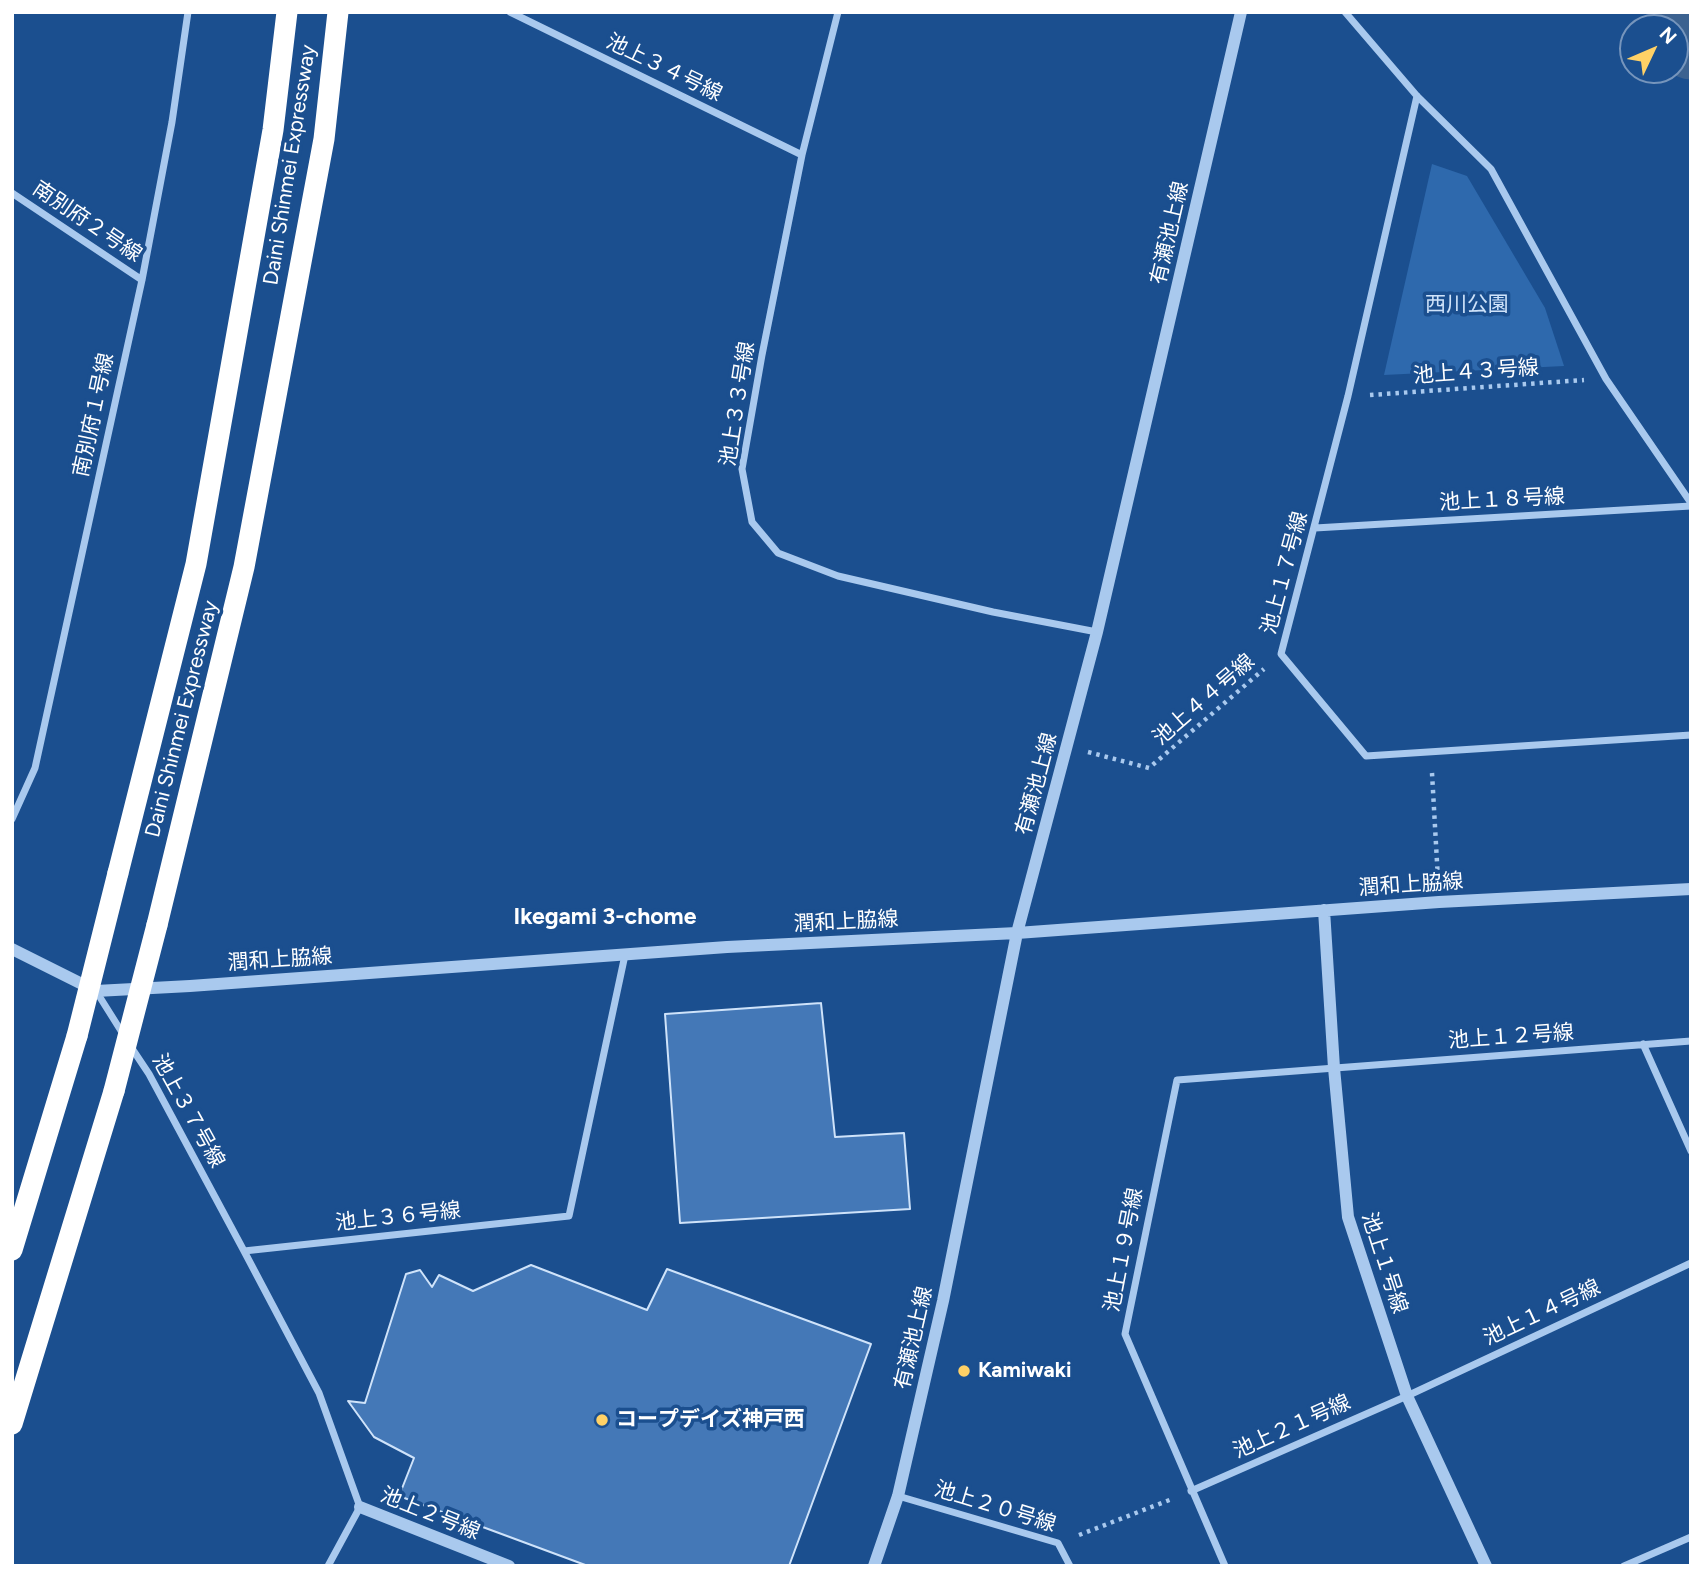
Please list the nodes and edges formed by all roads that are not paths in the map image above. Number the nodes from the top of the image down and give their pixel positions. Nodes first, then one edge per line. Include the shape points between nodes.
1 (188, 12) edge
2 (287, 12) edge
3 (338, 12) edge
4 (510, 12) edge
5 (838, 12) edge
6 (1241, 12) edge
7 (1345, 12) edge
8 (1417, 96) junction
9 (802, 155) junction
10 (12, 193) edge
11 (142, 280) junction
12 (1691, 505) edge
13 (1315, 528) junction
14 (1097, 632) junction
15 (1691, 735) edge
16 (12, 819) edge
17 (1691, 889) edge
18 (1324, 910) junction
19 (1017, 933) junction
20 (12, 950) edge
21 (625, 955) junction
22 (96, 991) junction
23 (1691, 1041) edge
24 (1643, 1044) junction
25 (1334, 1068) junction
26 (1691, 1151) edge
27 (12, 1250) edge
28 (244, 1251) junction
29 (1691, 1263) edge
30 (1407, 1396) junction
31 (12, 1424) edge
32 (1191, 1491) junction
33 (898, 1496) junction
34 (359, 1507) junction
35 (1691, 1537) edge
36 (328, 1566) edge
37 (509, 1566) edge
38 (874, 1566) edge
39 (1070, 1566) edge
40 (1225, 1566) edge
41 (1486, 1566) edge
42 (1624, 1566) edge

1 - 11 street, 南別府１号線
2 - 27 highway, Daini Shinmei Expressway, bridge via 273,130 196,564 77,1036
3 - 31 highway, Daini Shinmei Expressway, bridge via 324,139 244,567 114,1091
4 - 9 street, 池上３４号線
5 - 9 street, 池上３３号線
6 - 14 street, 有瀬池上線
7 - 8 street
8 - 12 street via 1491,169 1606,379
8 - 13 street, 池上１７号線
9 - 14 street, 池上３３号線 via 743,469 752,523 778,553 838,576
10 - 11 street, 南別府２号線
11 - 16 street, 南別府１号線 via 35,768
12 - 13 street, 池上１８号線
13 - 15 street, 池上１７号線 via 1281,654 1366,756
14 - 19 street, 有瀬池上線
17 - 18 street, 潤和上脇線
18 - 19 street, 潤和上脇線
18 - 25 street, 池上１号線
19 - 21 street, 潤和上脇線
19 - 33 street, 有瀬池上線 via 943,1301
20 - 22 street, 潤和上脇線
21 - 22 street, 潤和上脇線
21 - 28 street, 池上３６号線 via 569,1216
22 - 28 street, 池上３７号線 via 149,1074
23 - 24 street, 池上１２号線
24 - 25 street, 池上１２号線
24 - 26 street
25 - 30 street, 池上１号線 via 1348,1217
25 - 32 street, 池上１９号線 via 1177,1080 1125,1334
28 - 34 street via 319,1393
29 - 30 street, 池上１４号線
30 - 32 street, 池上２１号線
30 - 41 street, 池上１号線
32 - 40 street, 池上１９号線
33 - 38 street, 有瀬池上線
33 - 39 street, 池上２０号線 via 1058,1543
34 - 36 street, 池上２号線
34 - 37 street, 池上２号線
35 - 42 street

